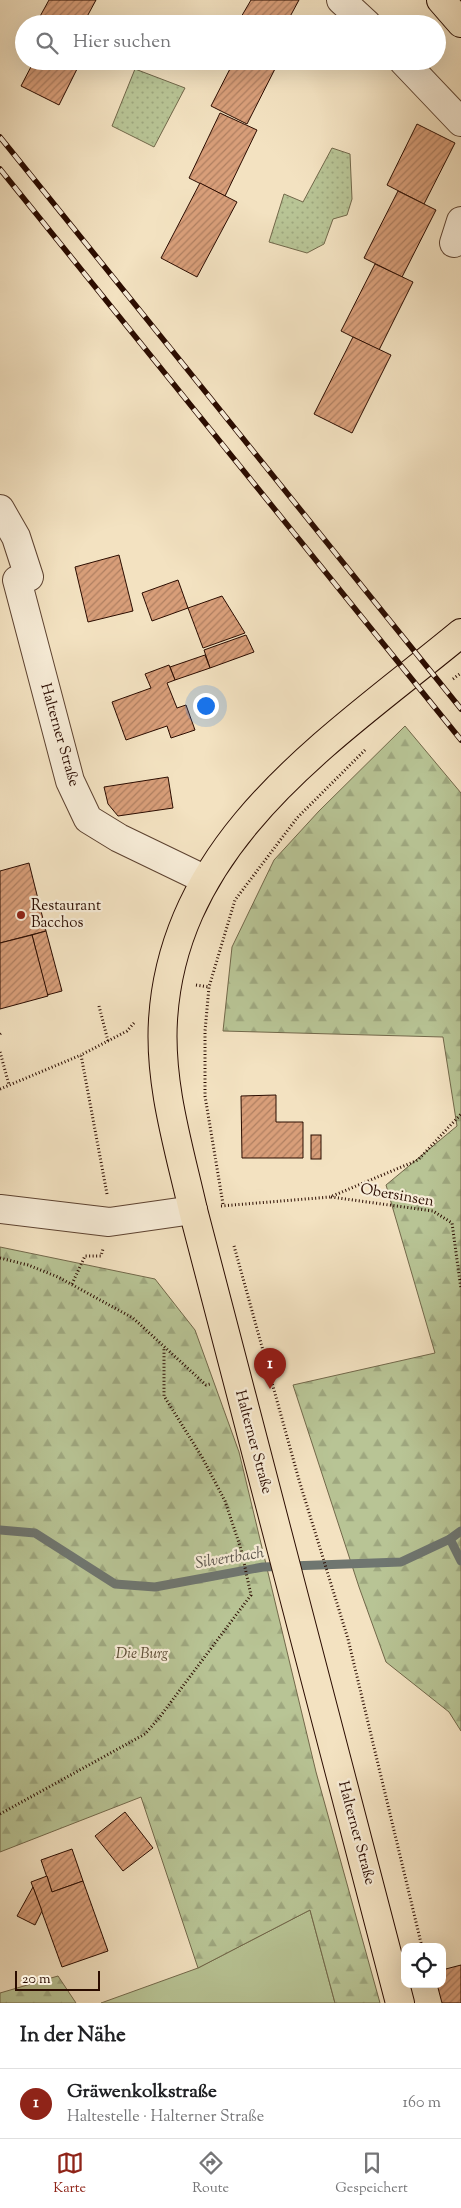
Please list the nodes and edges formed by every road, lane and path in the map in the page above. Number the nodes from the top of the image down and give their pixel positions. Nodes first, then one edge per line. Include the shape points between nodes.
1 (341, 0) edge
2 (441, 0) edge
3 (357, 15) edge
4 (461, 22) edge
5 (412, 70) edge
6 (461, 122) edge
7 (0, 509) edge
8 (461, 633) edge
9 (461, 673) edge
10 (445, 684) dead end
11 (370, 746) dead end
12 (204, 880) junction
13 (168, 979) junction
14 (209, 987) junction
15 (99, 1006) dead end
16 (137, 1018) dead end
17 (108, 1041) junction
18 (0, 1052) edge
19 (81, 1055) junction
20 (10, 1085) junction
21 (0, 1089) edge
22 (461, 1114) edge
23 (330, 1197) junction
24 (223, 1206) junction
25 (0, 1209) edge
26 (193, 1210) junction
27 (226, 1214) dead end
28 (109, 1222) junction
29 (232, 1239) dead end
30 (0, 1258) edge
31 (72, 1284) junction
32 (461, 1289) edge
33 (164, 1348) junction
34 (237, 1379) junction
35 (0, 1814) edge
36 (421, 1943) edge
37 (400, 2003) edge

1 - 3 street
2 - 4 main road
5 - 6 street
7 - 12 street, Halterner Straße via 16,537 29,577 17,580 70,781 88,819 118,838
8 - 12 main road, Halterner Straße via 271,792
9 - 10 path
11 - 14 path via 297,818 235,900
12 - 13 main road, Halterner Straße via 182,930
13 - 14 path
13 - 26 main road, Halterner Straße via 163,1021 164,1069
14 - 24 path via 205,1096
15 - 17 path
16 - 17 path via 127,1032
17 - 19 path
18 - 20 path
19 - 20 path
19 - 28 path via 105,1178
20 - 21 path
22 - 23 path via 418,1160
23 - 24 path
23 - 32 path, Obersinsen via 433,1211 452,1224
24 - 26 path
24 - 27 path
25 - 28 street
26 - 28 street
26 - 34 main road, Halterner Straße
28 - 31 path via 101,1256 85,1256
29 - 36 path via 299,1480 348,1639
30 - 31 path via 28,1265
31 - 33 path via 133,1318
33 - 34 path via 206,1385
33 - 35 path via 164,1396 225,1501 241,1549 251,1595 144,1734
34 - 37 main road, Halterner Straße

